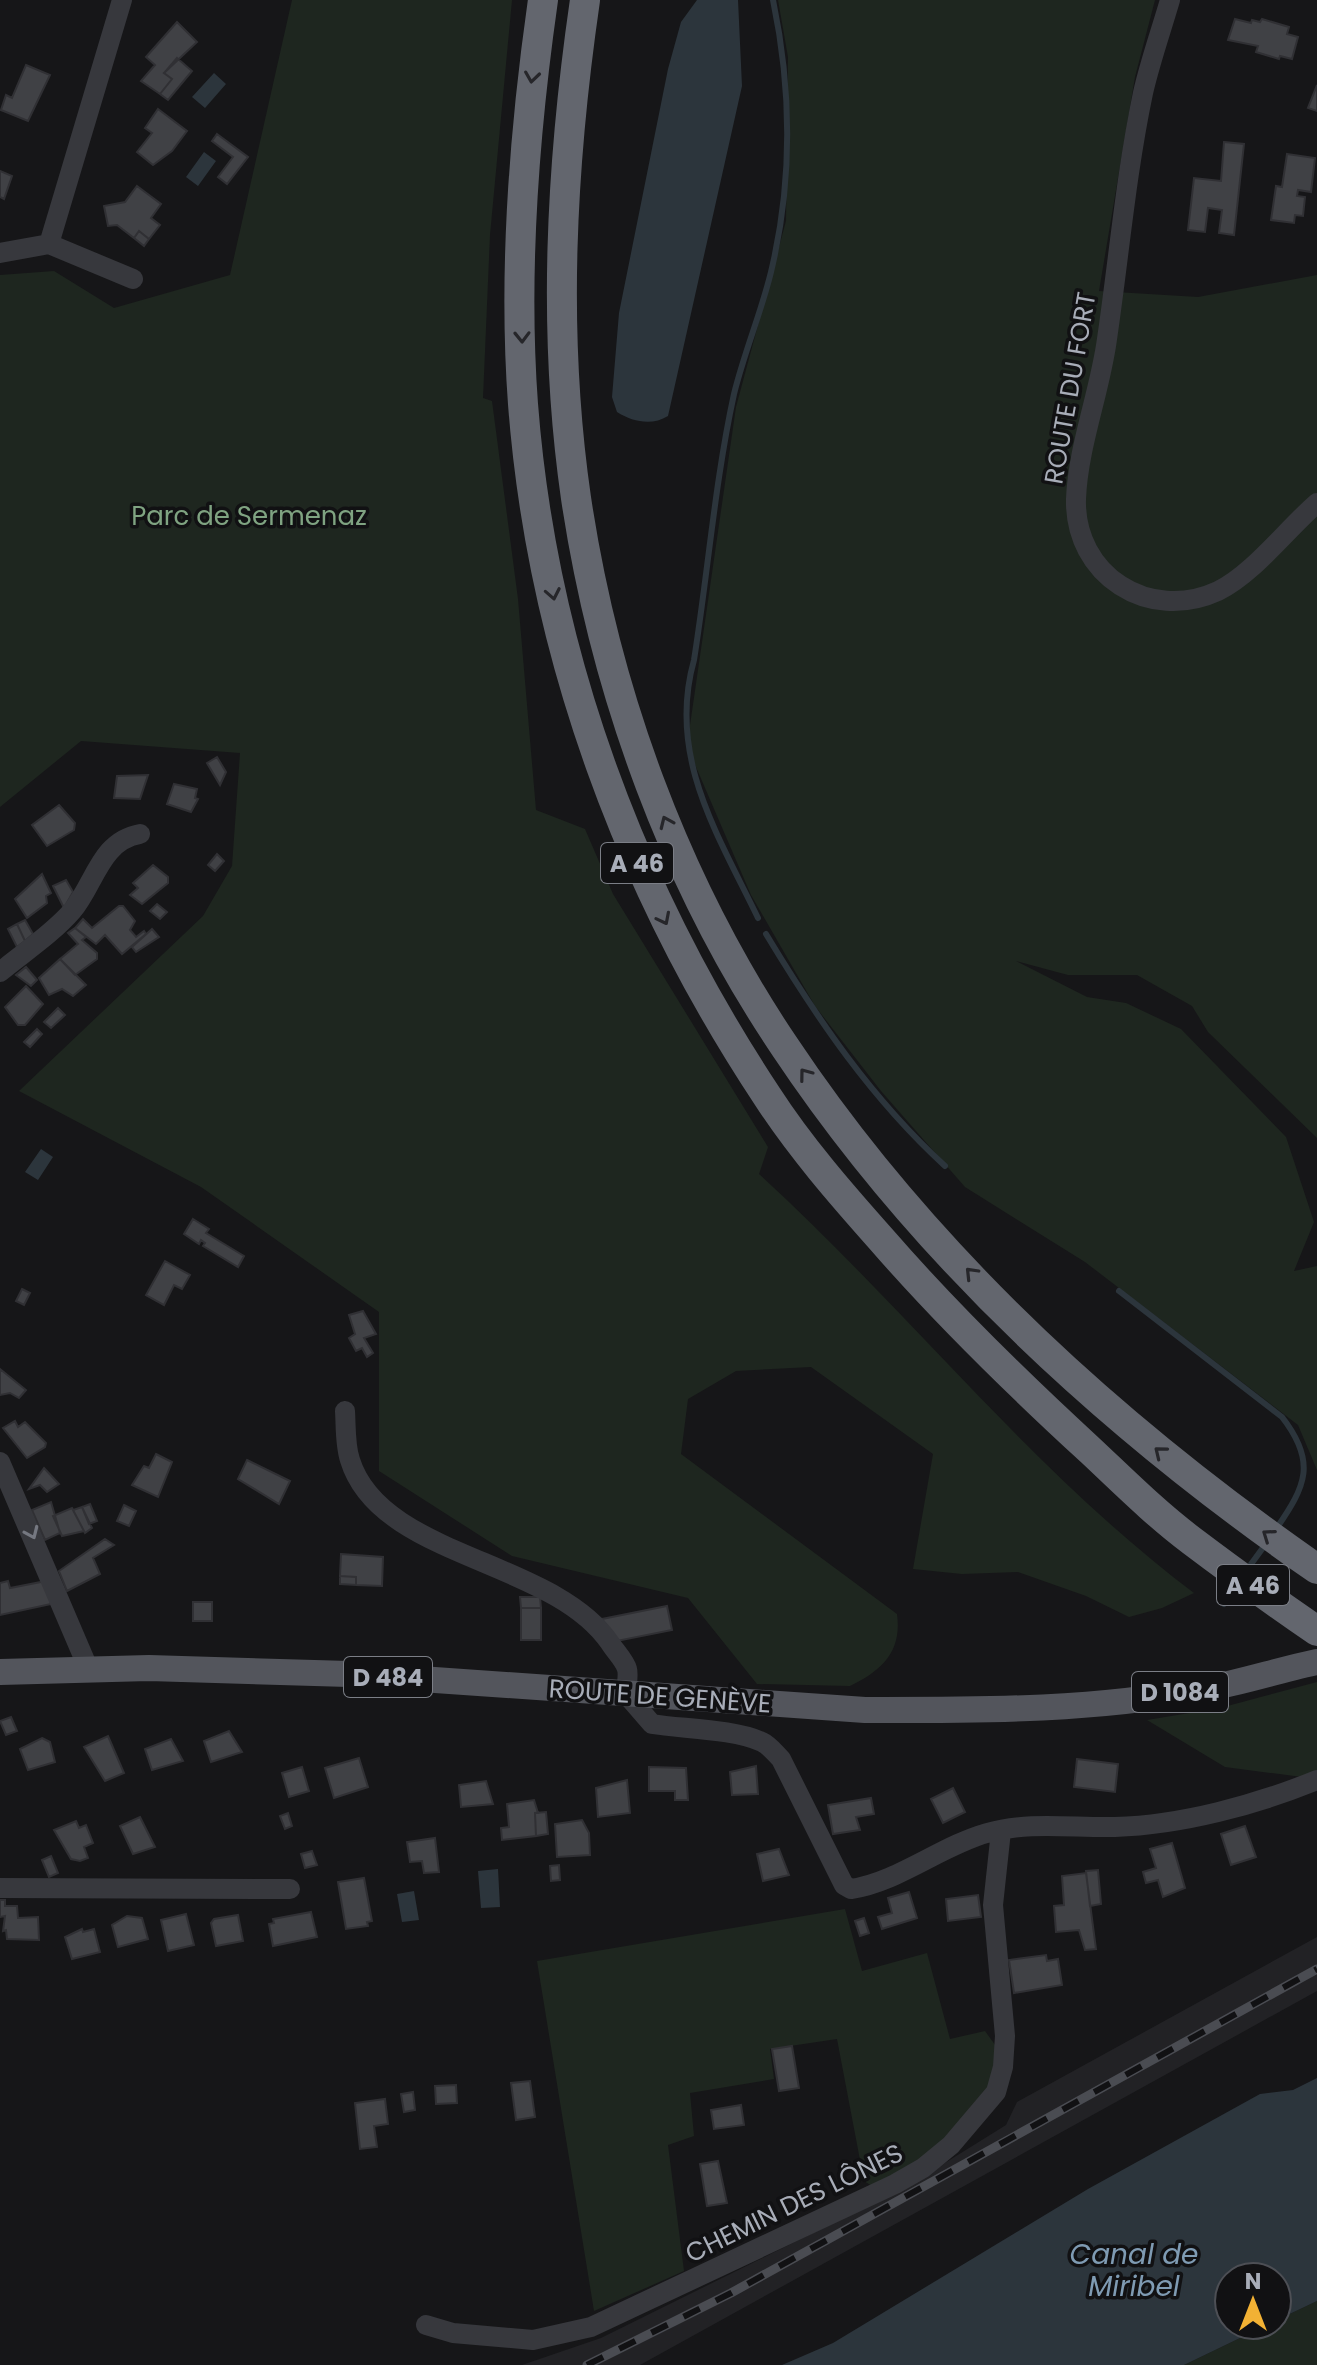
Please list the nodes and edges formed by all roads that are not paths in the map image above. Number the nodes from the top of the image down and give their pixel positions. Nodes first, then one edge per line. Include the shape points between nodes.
1 (122, 0) edge
2 (543, 0) edge
3 (585, 0) edge
4 (1170, 0) edge
5 (49, 244) junction
6 (0, 253) edge
7 (133, 279) dead end
8 (1317, 503) edge
9 (140, 834) dead end
10 (0, 972) edge
11 (345, 1411) dead end
12 (0, 1462) edge
13 (1317, 1569) edge
14 (1317, 1631) edge
15 (1317, 1662) edge
16 (89, 1670) junction
17 (0, 1672) edge
18 (626, 1694) junction
19 (1039, 1707) joint
20 (1317, 1780) edge
21 (1001, 1831) junction
22 (0, 1888) edge
23 (290, 1889) dead end
24 (426, 2325) dead end

1 - 5 street
2 -> 14 highway, A 46 via 522,189 523,402 560,630 596,756 643,877 752,1073 832,1184 917,1281 1012,1379 1189,1539
13 -> 3 highway, A 46 via 1220,1502 1024,1329 883,1176 784,1047 722,942 631,733 586,556 569,438 562,233
4 - 8 street, ROUTE DU FORT via 1144,91 1105,356 1078,481 1077,521 1083,545 1097,568 1131,594 1190,601 1240,577
5 - 6 street
5 - 7 street
9 - 10 street via 126,836 110,849 73,911
11 - 18 street via 350,1460 375,1500 394,1517 581,1609 627,1668
12 -> 16 street
15 - 19 main road, ROUTE DE GENÈVE / D 1084 via 1203,1689
16 - 17 main road, ROUTE DE GENÈVE / D 484
16 - 18 main road, ROUTE DE GENÈVE / D 484 via 349,1674
18 - 19 main road, ROUTE DE GENÈVE / D 484 via 865,1710
18 - 21 street via 652,1724 764,1742 781,1759 844,1885 851,1889
20 - 21 street via 1155,1823 1068,1823
21 - 24 street, CHEMIN DES LÔNES via 993,1905 1003,2067 996,2092 951,2145 895,2184 591,2327 533,2340 453,2333
22 - 23 street

